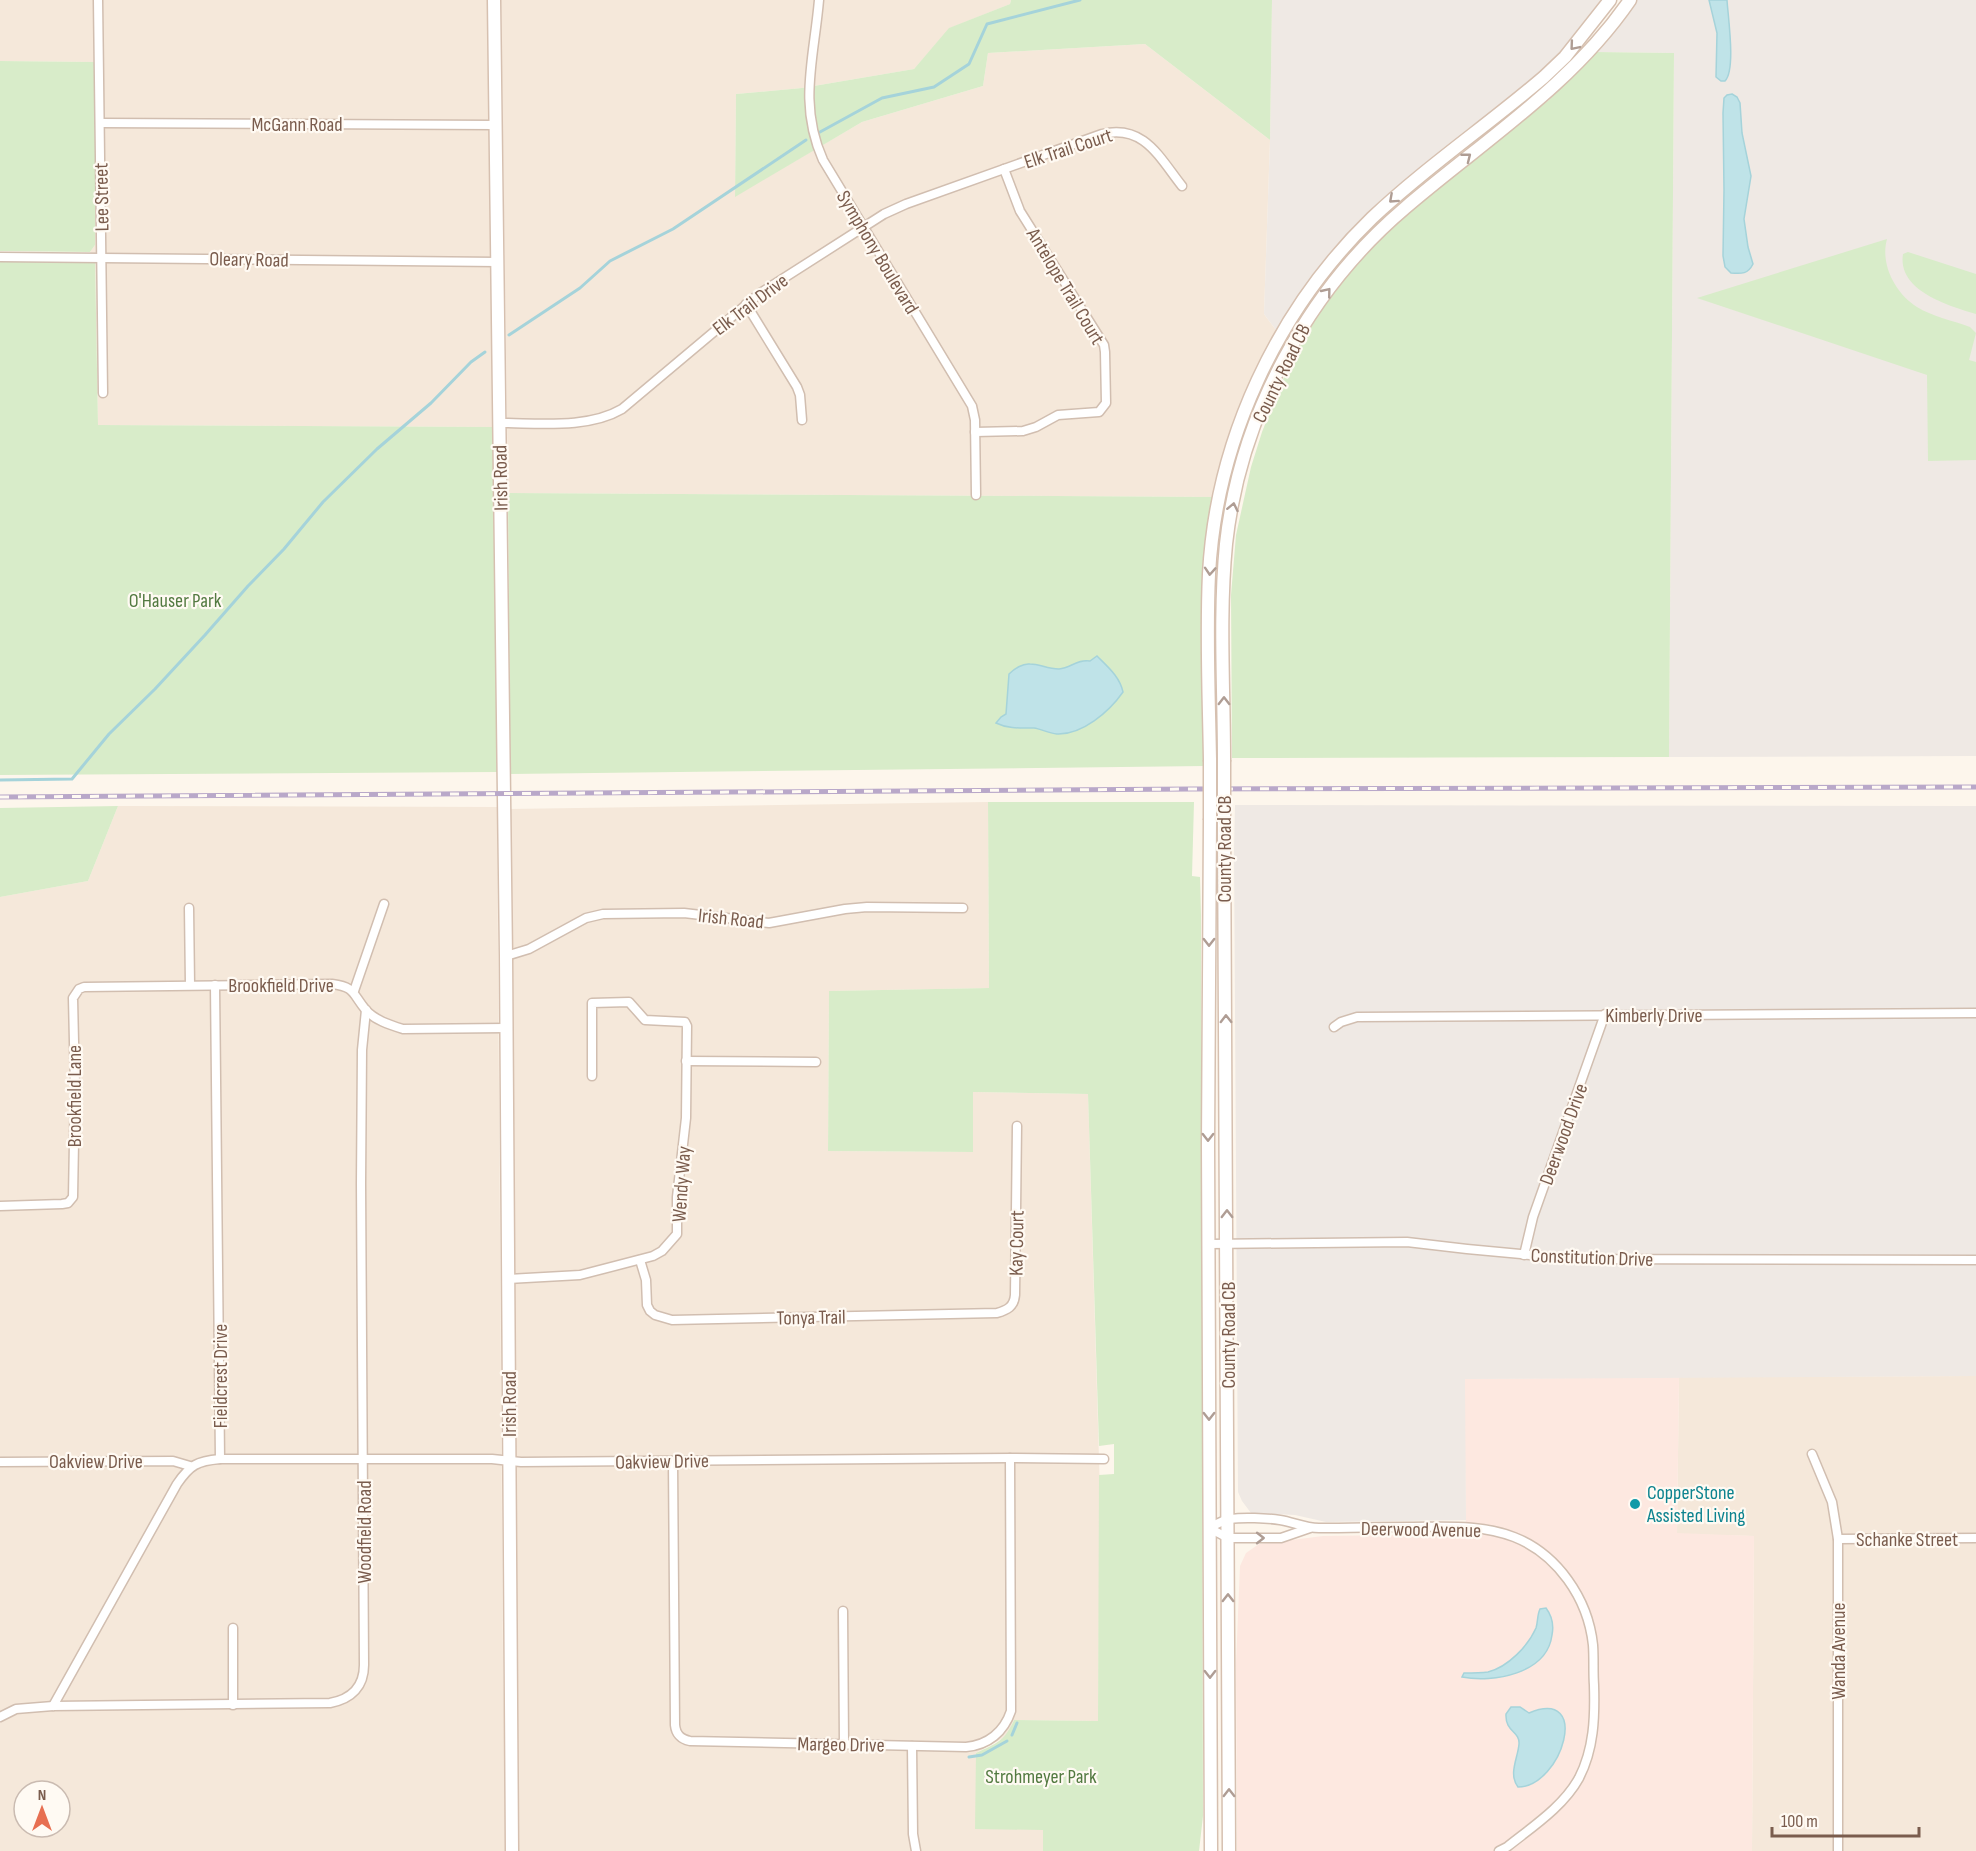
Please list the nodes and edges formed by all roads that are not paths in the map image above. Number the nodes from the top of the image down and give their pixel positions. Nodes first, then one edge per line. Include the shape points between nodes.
1 (98, 0) edge
2 (494, 0) edge
3 (819, 0) edge
4 (1610, 0) edge
5 (1630, 0) edge
6 (100, 123) junction
7 (495, 125) junction
8 (1004, 169) junction
9 (1182, 186) dead end
10 (863, 227) junction
11 (0, 257) edge
12 (102, 258) junction
13 (498, 262) junction
14 (746, 304) junction
15 (103, 393) dead end
16 (802, 420) dead end
17 (500, 423) junction
18 (975, 432) junction
19 (976, 495) dead end
20 (384, 904) dead end
21 (189, 908) dead end
22 (963, 908) dead end
23 (506, 956) junction
24 (190, 985) junction
25 (215, 985) junction
26 (354, 991) junction
27 (76, 992) joint
28 (366, 1010) junction
29 (1976, 1013) edge
30 (1605, 1014) junction
31 (1334, 1027) dead end
32 (506, 1028) junction
33 (686, 1061) junction
34 (816, 1062) dead end
35 (592, 1076) dead end
36 (1017, 1126) dead end
37 (0, 1206) edge
38 (1227, 1243) junction
39 (1210, 1244) junction
40 (1524, 1255) junction
41 (640, 1260) junction
42 (1976, 1260) edge
43 (508, 1279) junction
44 (1015, 1295) joint
45 (1812, 1455) dead end
46 (1010, 1458) junction
47 (220, 1459) junction
48 (363, 1459) junction
49 (1104, 1459) dead end
50 (509, 1460) junction
51 (673, 1461) junction
52 (0, 1462) edge
53 (190, 1466) junction
54 (1228, 1519) junction
55 (1209, 1528) junction
56 (1311, 1528) junction
57 (1228, 1538) junction
58 (1976, 1538) edge
59 (1838, 1539) junction
60 (843, 1611) dead end
61 (233, 1628) dead end
62 (233, 1705) junction
63 (53, 1706) junction
64 (0, 1717) edge
65 (844, 1744) junction
66 (912, 1746) junction
67 (1504, 1850) edge
68 (512, 1851) edge
69 (916, 1851) edge
70 (1210, 1851) edge
71 (1229, 1851) edge
72 (1839, 1851) edge

1 - 6 street, Lee Street
2 - 7 main road, Irish Road
3 - 10 street, Symphony Boulevard via 808,87 810,126 823,160
4 -> 39 main road, County Road CB, bridge via 1544,77 1396,196 1319,276 1277,340 1232,448 1209,573
38 -> 5 main road, County Road CB, bridge via 1223,606 1231,513 1247,448 1280,367 1312,310 1354,259 1402,210 1558,82
6 - 7 street, McGann Road
6 - 12 street, Lee Street
7 - 13 main road, Irish Road
8 - 9 street, Elk Trail Court via 1119,131 1136,135 1150,146
8 - 10 street, Elk Trail Drive via 895,209
8 - 18 street, Antelope Trail Court via 1020,211 1104,345 1107,397 1103,408 1094,413 1058,415 1030,429
10 - 14 street, Elk Trail Drive
10 - 18 street, Symphony Boulevard via 969,400
11 - 12 street, Oleary Road
12 - 13 street, Oleary Road
12 - 15 street, Lee Street
13 - 17 main road, Irish Road
14 - 16 street via 797,387
14 - 17 street, Elk Trail Drive via 609,416 588,422
17 - 23 main road, Irish Road
18 - 19 street, Symphony Boulevard
20 - 26 street
21 - 24 street
22 - 23 street, Irish Road via 867,907 769,923 684,913 603,914 586,918 529,949
23 - 32 main road, Irish Road
24 - 25 street, Brookfield Drive
24 - 27 street, Brookfield Drive via 84,987
25 - 26 street, Brookfield Drive via 332,984
25 - 47 street, Fieldcrest Drive
26 - 28 street, Brookfield Drive
27 - 37 street, Brookfield Lane via 72,1001 75,1193 62,1204
28 - 32 street, Brookfield Drive via 403,1029
28 - 48 street, Woodfield Road via 361,1172
29 - 30 street, Kimberly Drive
30 - 31 street, Kimberly Drive via 1357,1017
30 - 40 street, Deerwood Drive via 1533,1217
32 - 43 main road, Irish Road
33 - 34 street
33 - 35 street, Wendy Way via 685,1022 645,1020 629,1002 592,1003
33 - 41 street, Wendy Way via 677,1234 662,1251
36 - 44 street, Kay Court
38 - 39 street, Constitution Drive
38 - 40 street, Constitution Drive via 1407,1242
38 - 54 main road, County Road CB
39 -> 55 main road, County Road CB
40 - 42 street, Constitution Drive via 1573,1259
41 - 43 street, Wendy Way via 580,1275
41 - 44 street, Tonya Trail via 650,1311 672,1320 997,1313 1011,1307
43 - 50 main road, Irish Road
45 - 59 street, Wanda Avenue via 1832,1502
46 - 49 street, Oakview Drive
46 - 51 street, Oakview Drive
46 - 66 street, Margeo Drive via 1009,1716 997,1735 975,1746
47 - 48 street, Oakview Drive
47 - 53 street
48 - 50 street, Oakview Drive
48 - 62 street, Woodfield Road via 362,1681 339,1702
50 - 51 street, Oakview Drive
50 - 68 main road, Irish Road
51 - 65 street, Margeo Drive via 676,1731 690,1741
52 - 53 street, Oakview Drive via 173,1461
53 - 63 street
54 - 55 street, Deerwood Avenue
54 - 56 street, Deerwood Avenue via 1280,1520
54 - 57 main road, County Road CB
55 - 57 street, Deerwood Avenue
55 -> 70 main road, County Road CB
57 -> 56 street, Deerwood Avenue via 1281,1538
56 - 67 street, Deerwood Avenue via 1446,1527 1496,1531 1547,1556 1578,1594 1593,1646 1591,1746 1578,1779 1559,1804
71 -> 57 main road, County Road CB
58 - 59 street, Schanke Street
59 - 72 street, Wanda Avenue
60 - 65 street
61 - 62 street
62 - 63 street, Woodfield Road
63 - 64 street, Woodfield Road via 16,1709
65 - 66 street, Margeo Drive
66 - 69 street

